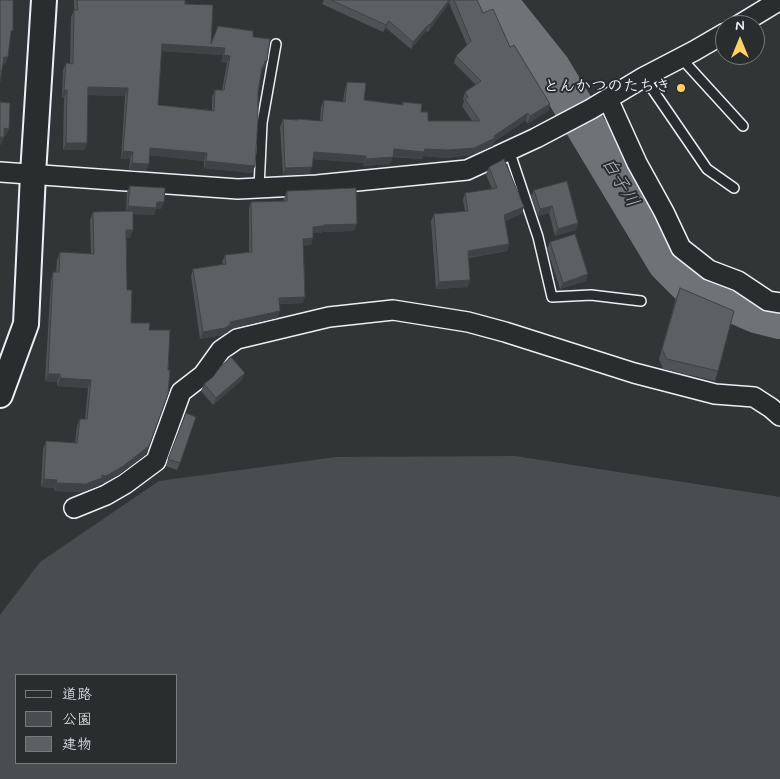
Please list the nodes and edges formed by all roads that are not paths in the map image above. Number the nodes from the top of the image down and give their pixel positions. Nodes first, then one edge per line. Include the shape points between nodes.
1 (44, 0) edge
2 (780, 0) edge
3 (755, 15) edge
4 (715, 39) edge
5 (276, 44) dead end
6 (681, 58) junction
7 (644, 77) junction
8 (608, 99) junction
9 (743, 126) dead end
10 (510, 150) junction
11 (0, 172) edge
12 (33, 174) junction
13 (259, 188) junction
14 (734, 188) dead end
15 (641, 301) dead end
16 (780, 303) edge
17 (0, 395) edge
18 (780, 416) edge
19 (74, 508) dead end

1 - 12 street
2 - 3 street
4 - 6 street
5 - 13 lane via 262,123
6 - 7 street
6 - 9 lane
7 - 8 street
7 - 14 lane via 707,169
8 - 10 street
8 - 16 street via 637,164 681,248 708,270 738,281 768,301
10 - 13 street via 467,170
10 - 15 lane via 538,237 552,297 591,295
11 - 12 street
12 - 13 street
12 - 17 street via 26,324
18 - 19 street via 754,397 715,394 634,373 468,322 393,310 330,317 237,338 220,350 203,375 181,392 156,461 106,495

